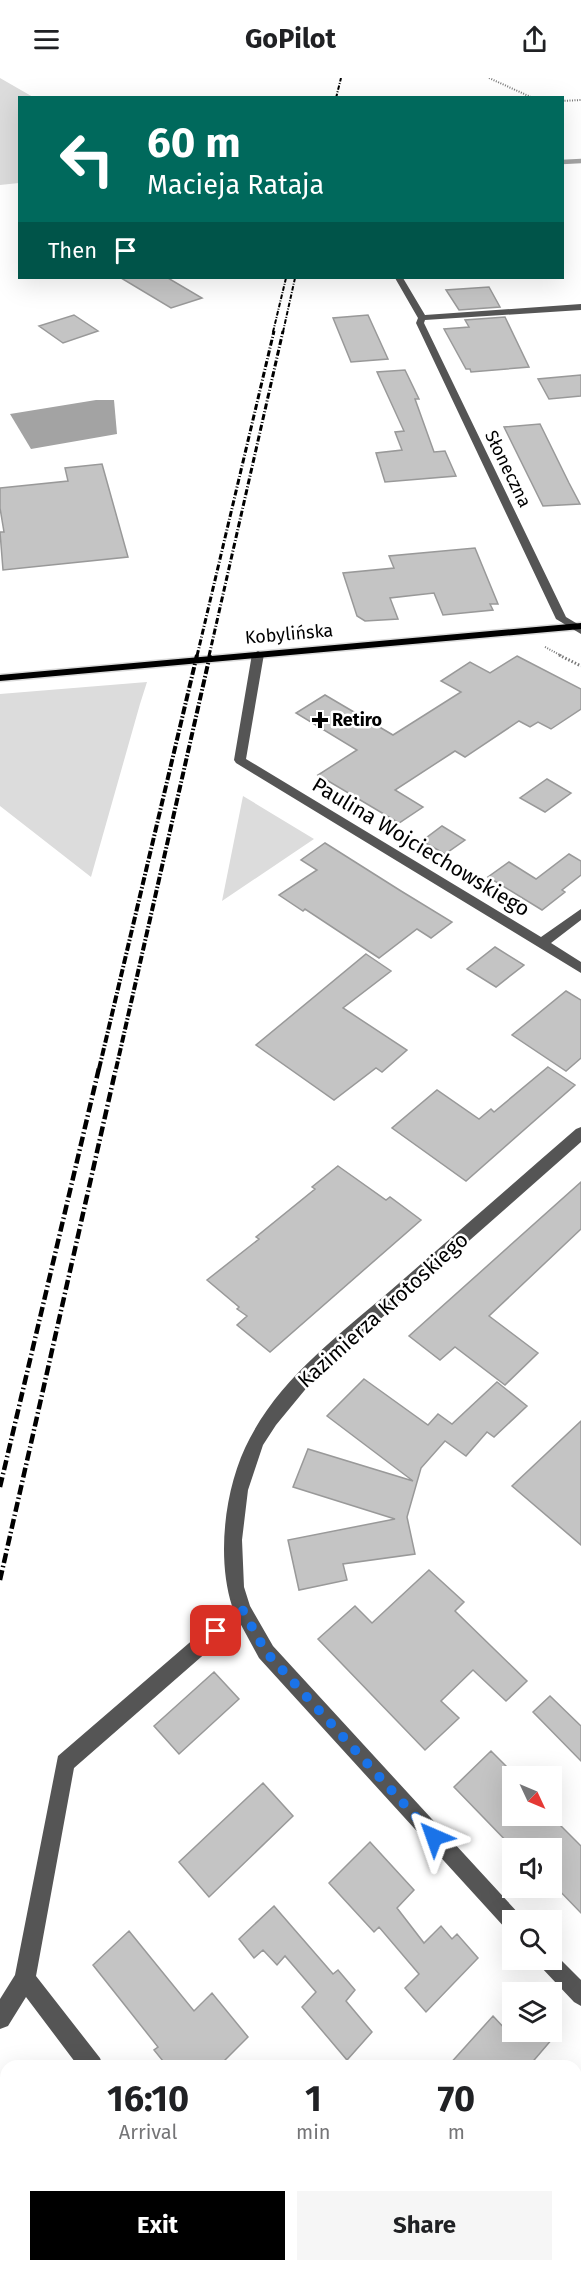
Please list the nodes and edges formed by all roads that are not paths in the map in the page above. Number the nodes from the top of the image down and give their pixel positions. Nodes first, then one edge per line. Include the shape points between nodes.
1 (400, 279) edge
2 (581, 307) edge
3 (422, 318) junction
4 (579, 628) edge
5 (258, 654) junction
6 (0, 678) edge
7 (581, 913) edge
8 (541, 944) junction
9 (581, 968) edge
10 (581, 1133) edge
11 (242, 1609) junction
12 (502, 1910) edge
13 (558, 1970) edge
14 (25, 1979) junction
15 (581, 1995) edge
16 (0, 2018) edge
17 (87, 2060) edge

1 - 3 street, Słoneczna
2 - 3 street
3 - 4 street, Słoneczna via 420,323 561,619
4 - 5 main road, Kobylińska
5 - 6 main road, Kobylińska
5 - 8 street, Paulina Wojciechowskiego via 240,760
7 - 8 street
8 - 9 street, Paulina Wojciechowskiego
10 - 11 street, Kazimierza Krotoskiego via 312,1369 270,1420 256,1442 239,1490 232,1540 235,1587
11 - 12 street, Kazimierza Krotoskiego via 266,1652
11 - 14 street via 65,1763
13 - 15 street
14 - 16 street
14 - 17 street

